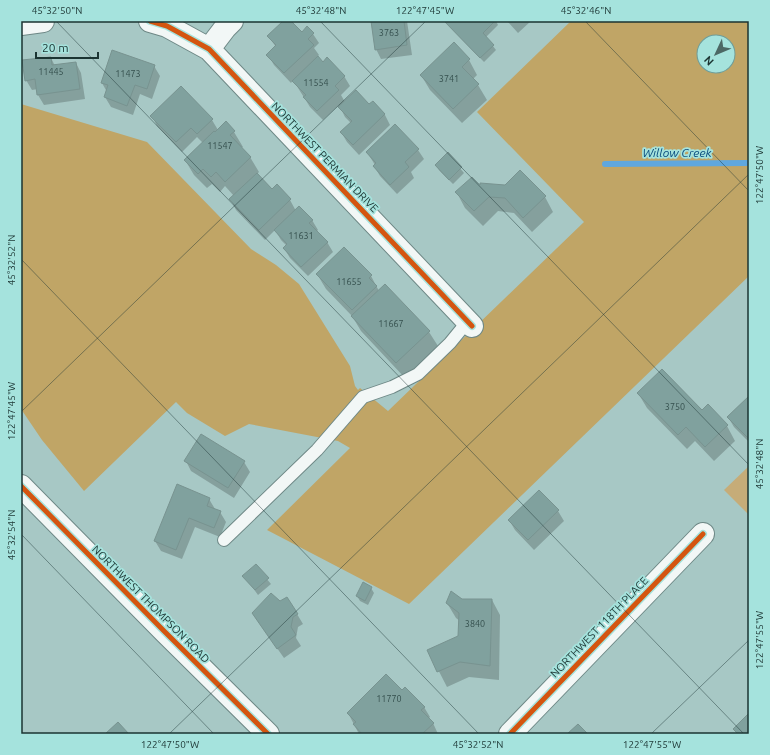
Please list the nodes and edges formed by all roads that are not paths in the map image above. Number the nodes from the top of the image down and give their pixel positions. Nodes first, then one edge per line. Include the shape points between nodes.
1 (43, 21) edge
2 (150, 21) edge
3 (232, 21) edge
4 (21, 24) edge
5 (209, 49) junction
6 (470, 324) joint
7 (22, 491) edge
8 (703, 534) dead end
9 (224, 540) dead end
10 (268, 734) edge
11 (510, 734) edge

1 - 4 street
2 - 5 street, NORTHWEST PERMIAN DRIVE via 167,26
3 - 5 street
5 - 6 street, NORTHWEST PERMIAN DRIVE
6 - 9 lane via 418,374 363,397 317,450
7 - 10 street, NORTHWEST THOMPSON ROAD
8 - 11 street, NORTHWEST 118TH PLACE

